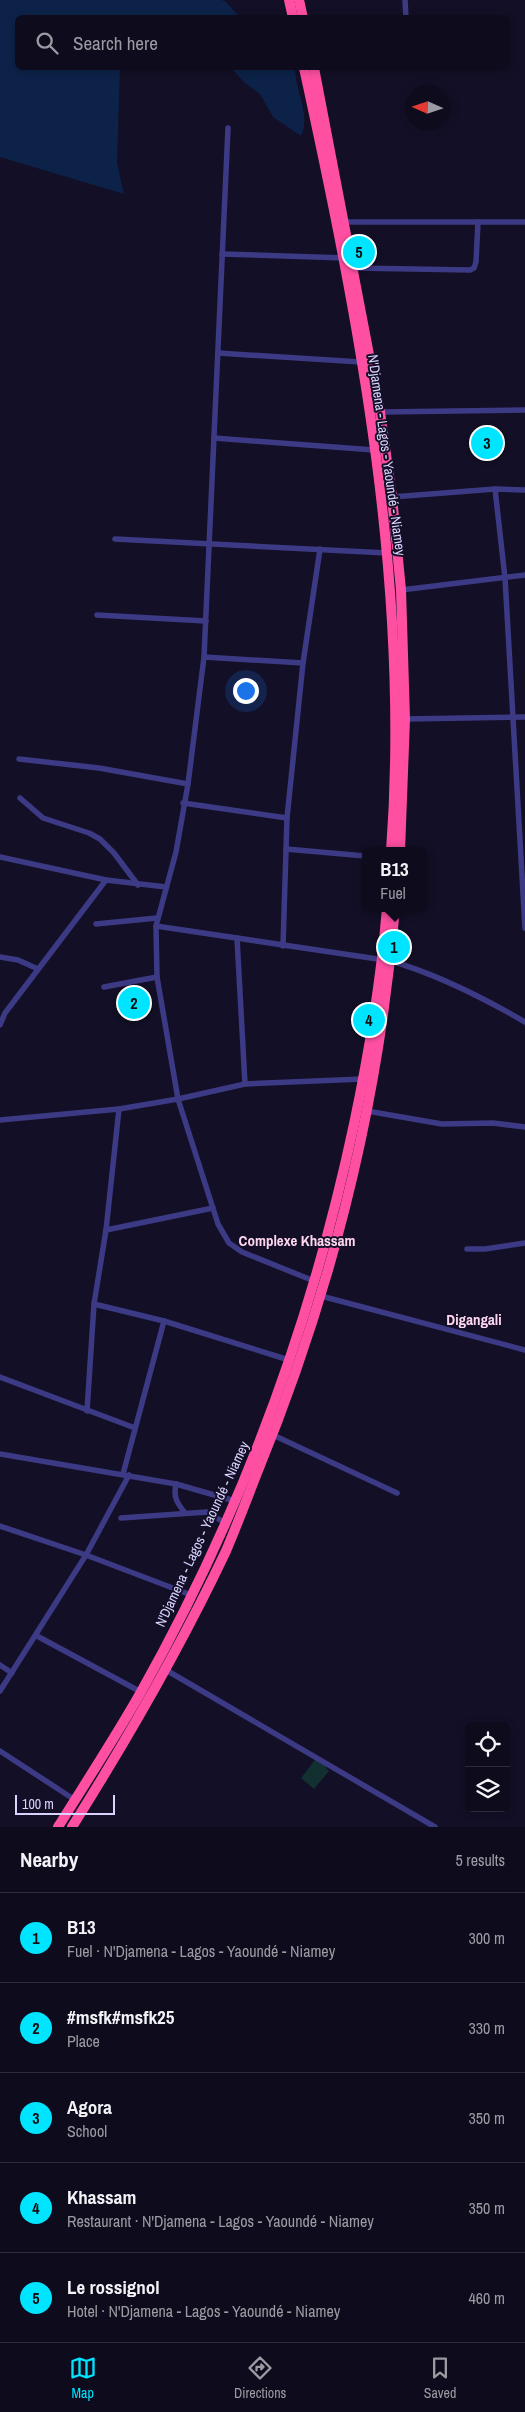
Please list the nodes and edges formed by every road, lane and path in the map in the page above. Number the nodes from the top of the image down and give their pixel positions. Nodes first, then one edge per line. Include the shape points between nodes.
1 (289, 0) edge
2 (299, 0) edge
3 (404, 0) edge
4 (292, 15) edge
5 (302, 15) edge
6 (406, 15) edge
7 (310, 71) edge
8 (228, 128) dead end
9 (340, 222) junction
10 (478, 222) junction
11 (525, 222) edge
12 (222, 254) junction
13 (349, 261) junction
14 (218, 353) junction
15 (361, 362) junction
16 (525, 410) edge
17 (380, 412) junction
18 (214, 438) junction
19 (374, 450) junction
20 (495, 489) junction
21 (525, 490) edge
22 (392, 497) junction
23 (115, 539) dead end
24 (210, 543) junction
25 (320, 550) junction
26 (388, 553) junction
27 (525, 575) edge
28 (505, 578) junction
29 (401, 590) junction
30 (97, 615) dead end
31 (206, 622) junction
32 (204, 658) junction
33 (303, 663) junction
34 (514, 717) junction
35 (525, 717) edge
36 (405, 718) junction
37 (19, 759) dead end
38 (188, 784) junction
39 (20, 798) dead end
40 (183, 803) junction
41 (287, 818) junction
42 (525, 822) edge
43 (518, 824) junction
44 (391, 847) edge
45 (400, 847) edge
46 (286, 849) junction
47 (362, 856) edge
48 (0, 857) edge
49 (106, 880) junction
50 (138, 885) junction
51 (166, 887) junction
52 (387, 912) edge
53 (394, 912) edge
54 (157, 918) junction
55 (96, 924) dead end
56 (156, 926) junction
57 (525, 928) edge
58 (237, 938) junction
59 (283, 946) junction
60 (0, 957) edge
61 (386, 960) junction
62 (38, 969) junction
63 (157, 977) junction
64 (104, 988) dead end
65 (0, 1008) edge
66 (5, 1013) junction
67 (525, 1022) edge
68 (0, 1025) edge
69 (363, 1079) junction
70 (246, 1084) junction
71 (178, 1100) junction
72 (119, 1109) junction
73 (367, 1112) junction
74 (0, 1120) edge
75 (525, 1127) edge
76 (213, 1208) junction
77 (106, 1230) junction
78 (525, 1243) edge
79 (466, 1249) dead end
80 (314, 1281) junction
81 (321, 1296) junction
82 (94, 1304) junction
83 (164, 1321) junction
84 (525, 1350) edge
85 (289, 1360) junction
86 (0, 1377) edge
87 (87, 1411) junction
88 (135, 1428) junction
89 (272, 1435) junction
90 (0, 1454) edge
91 (126, 1475) junction
92 (176, 1484) junction
93 (397, 1493) dead end
94 (236, 1501) junction
95 (185, 1513) junction
96 (121, 1518) dead end
97 (225, 1523) junction
98 (0, 1526) edge
99 (86, 1555) junction
100 (191, 1595) junction
101 (36, 1636) junction
102 (0, 1665) edge
103 (166, 1670) junction
104 (12, 1673) junction
105 (0, 1691) edge
106 (141, 1692) junction
107 (0, 1751) edge
108 (75, 1800) junction
109 (58, 1827) edge
110 (72, 1827) edge
111 (435, 1827) edge

1 - 4 highway
2 - 5 highway
3 - 6 street
7 - 9 highway, N'Djamena - Lagos - Yaoundé - Niamey
8 - 12 street
9 - 10 street
9 - 13 highway, N'Djamena - Lagos - Yaoundé - Niamey
10 - 11 street
10 - 13 street via 476,262 470,270
12 - 13 street
12 - 14 street
13 - 15 highway, N'Djamena - Lagos - Yaoundé - Niamey
13 - 17 highway, N'Djamena - Lagos - Yaoundé - Niamey
14 - 15 street
14 - 18 street
15 - 19 highway, N'Djamena - Lagos - Yaoundé - Niamey
16 - 17 street
17 - 22 highway, N'Djamena - Lagos - Yaoundé - Niamey
18 - 19 street
18 - 24 street
19 - 26 highway, N'Djamena - Lagos - Yaoundé - Niamey
20 - 21 street
20 - 22 street
20 - 28 street
22 - 29 highway, N'Djamena - Lagos - Yaoundé - Niamey
23 - 24 street
24 - 25 street
24 - 31 street
25 - 26 street
25 - 33 street
26 - 44 highway, N'Djamena - Lagos - Yaoundé - Niamey via 394,730
27 - 28 street
28 - 29 street
28 - 34 street
29 - 36 highway, N'Djamena - Lagos - Yaoundé - Niamey
30 - 31 street
31 - 32 street
32 - 33 street
32 - 38 street
33 - 41 street
34 - 35 street
34 - 36 street
34 - 43 street
36 - 45 highway, N'Djamena - Lagos - Yaoundé - Niamey
37 - 38 street via 99,768
38 - 40 street
39 - 50 street via 43,818 100,839
40 - 41 street
40 - 51 street via 176,852
41 - 46 street
42 - 43 street
43 - 57 street
46 - 47 street
46 - 59 street
48 - 49 street
49 - 50 street
49 - 62 street
50 - 51 street
51 - 54 street
52 - 61 highway, N'Djamena - Lagos - Yaoundé - Niamey
53 - 61 highway, N'Djamena - Lagos - Yaoundé - Niamey
54 - 55 street
54 - 56 street
56 - 58 street
56 - 63 street
58 - 59 street
58 - 70 street
59 - 61 street
60 - 62 street via 18,960
61 - 67 street via 425,972 482,997
61 - 69 highway, N'Djamena - Lagos - Yaoundé - Niamey
61 - 73 highway, N'Djamena - Lagos - Yaoundé - Niamey
62 - 66 street
63 - 64 street
63 - 71 street
65 - 66 street
66 - 68 street
69 - 70 street
69 - 80 highway, N'Djamena - Lagos - Yaoundé - Niamey via 339,1194
70 - 71 street
71 - 72 street
71 - 76 street
72 - 74 street
72 - 77 street
73 - 75 street via 442,1124 493,1123
73 - 81 highway, N'Djamena - Lagos - Yaoundé - Niamey
76 - 77 street
76 - 80 street via 229,1243 242,1252
77 - 82 street
78 - 79 street
80 - 85 highway, N'Djamena - Lagos - Yaoundé - Niamey
81 - 84 street
81 - 89 highway, N'Djamena - Lagos - Yaoundé - Niamey
82 - 83 street
82 - 87 street
83 - 85 street
83 - 88 street
85 - 94 highway, N'Djamena - Lagos - Yaoundé - Niamey
86 - 87 street
87 - 88 street
88 - 91 street
89 - 93 street
89 - 103 highway, N'Djamena - Lagos - Yaoundé - Niamey via 226,1549
90 - 91 street
91 - 92 street
91 - 99 street
92 - 94 street
92 - 95 street via 177,1504
94 - 97 highway, N'Djamena - Lagos - Yaoundé - Niamey
95 - 96 street
95 - 97 street via 206,1512
97 - 100 highway, N'Djamena - Lagos - Yaoundé - Niamey
98 - 99 street
99 - 100 street
99 - 101 street
100 - 106 highway, N'Djamena - Lagos - Yaoundé - Niamey
101 - 104 street
101 - 106 street
102 - 104 street
103 - 110 highway, N'Djamena - Lagos - Yaoundé - Niamey
103 - 111 street
104 - 105 street
106 - 108 highway, N'Djamena - Lagos - Yaoundé - Niamey
107 - 108 street
108 - 109 highway, N'Djamena - Lagos - Yaoundé - Niamey

